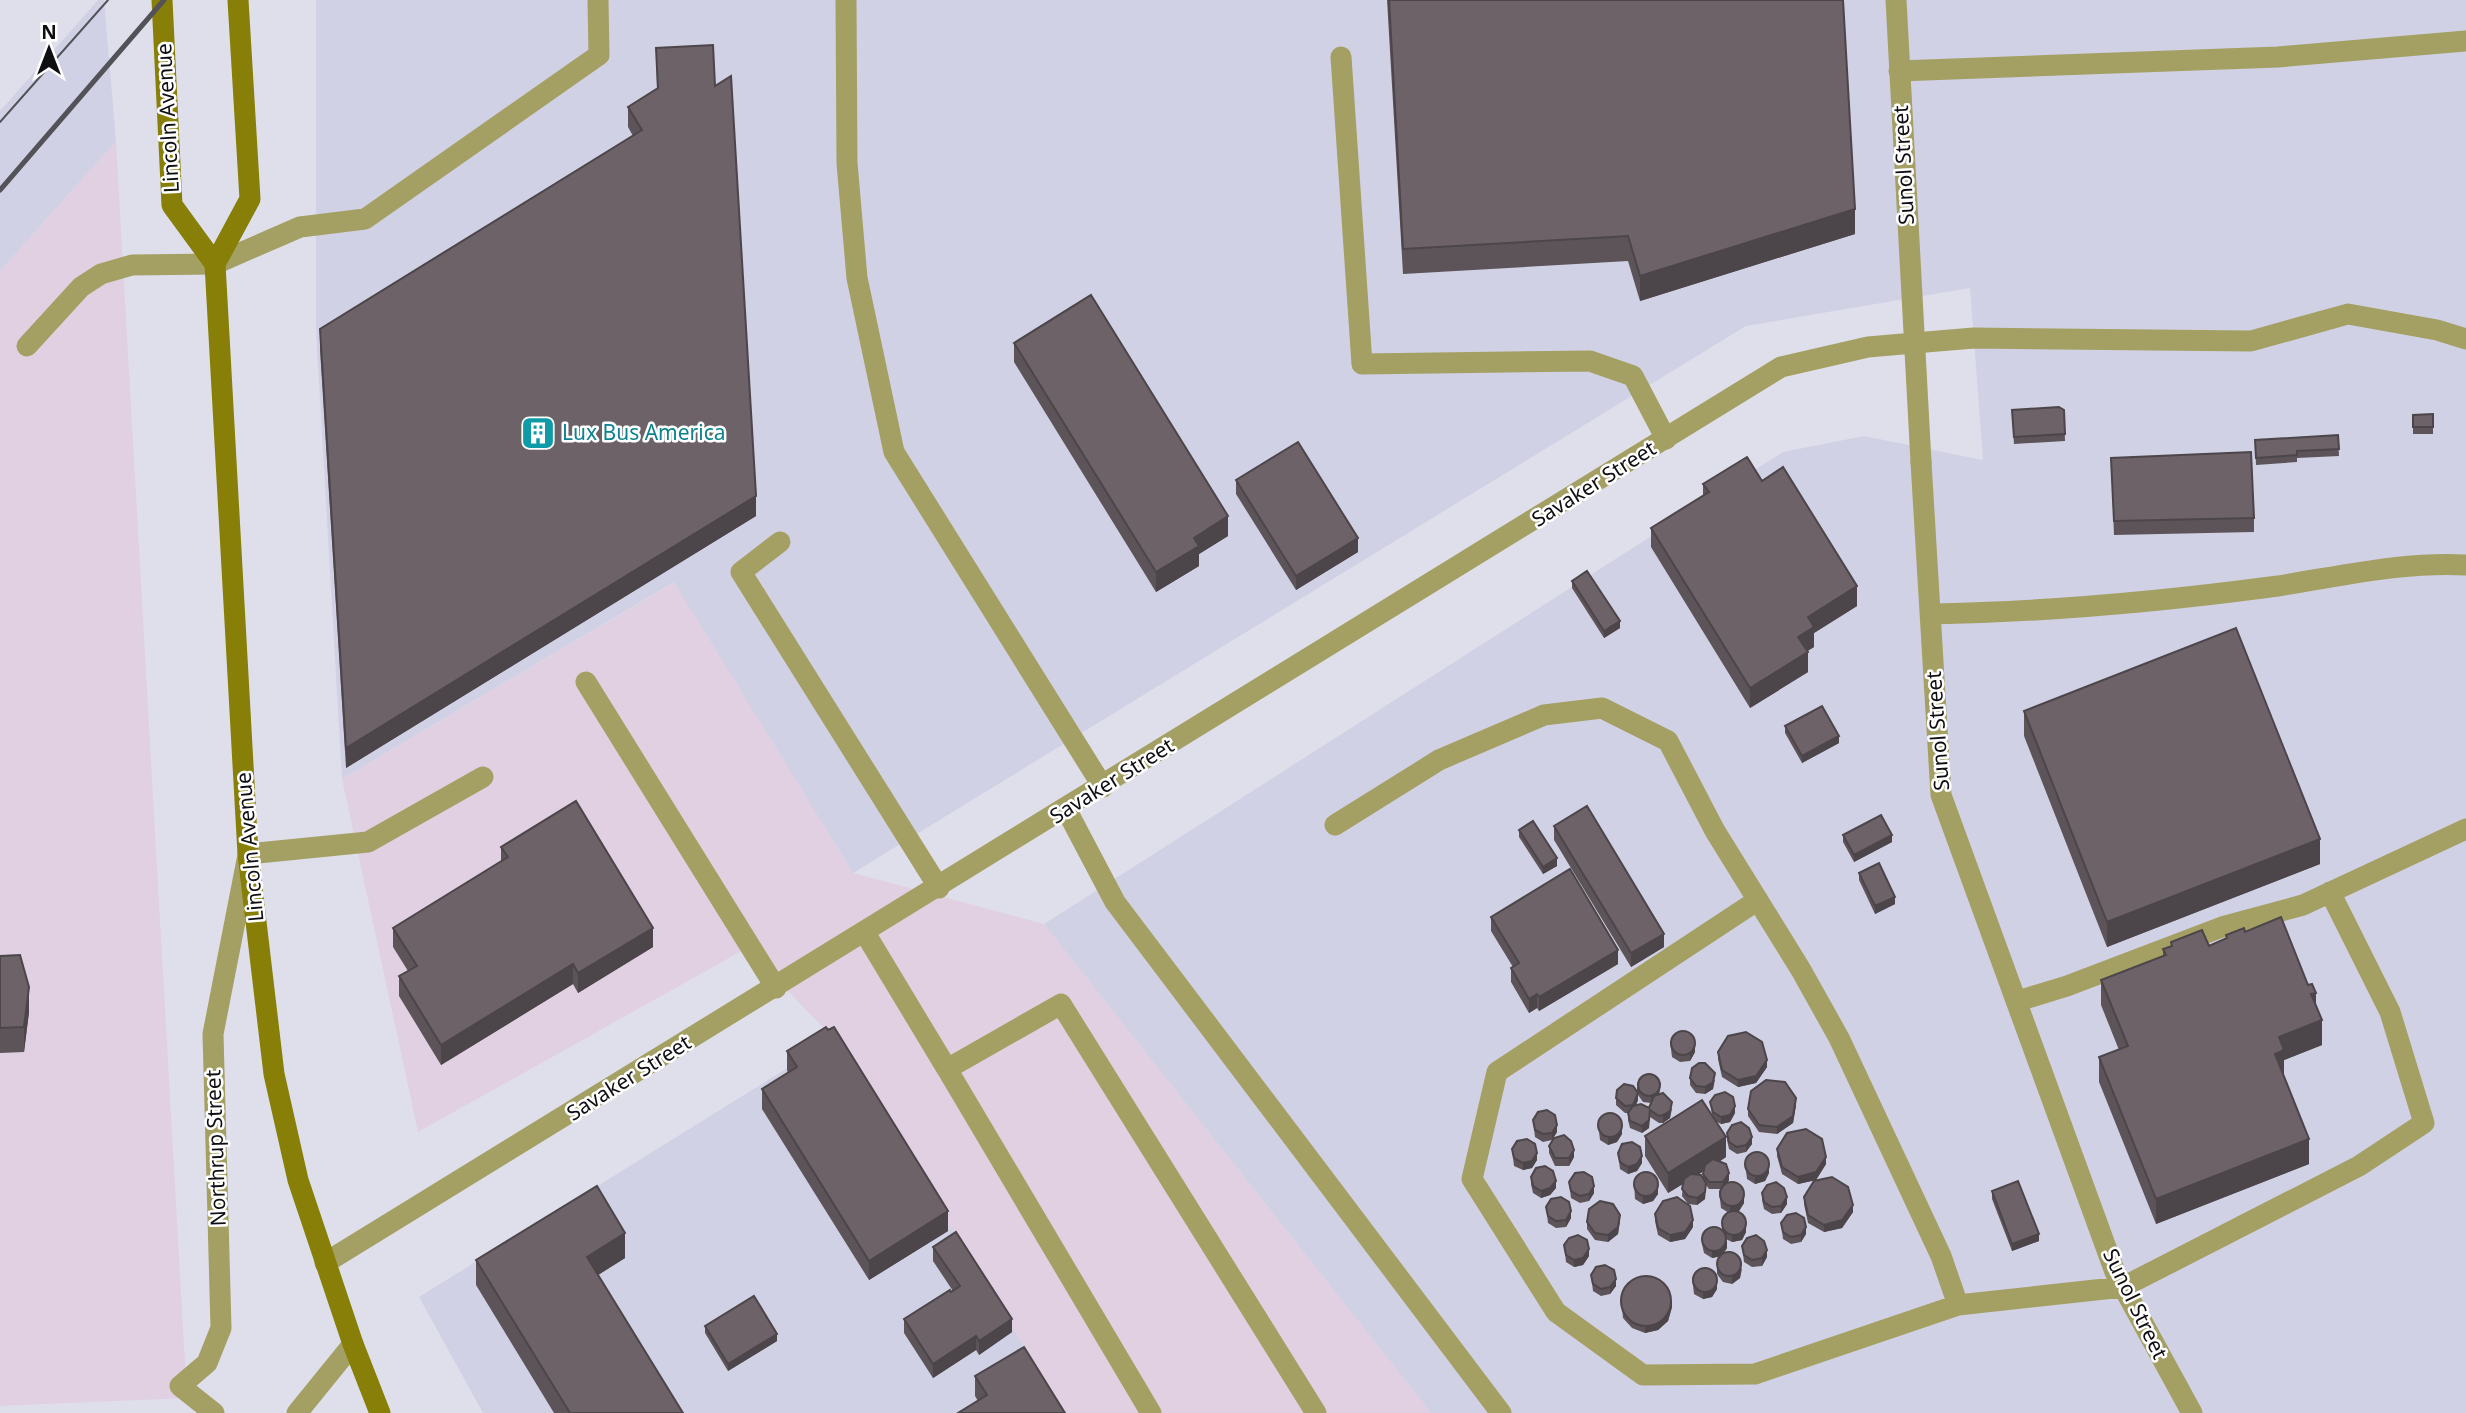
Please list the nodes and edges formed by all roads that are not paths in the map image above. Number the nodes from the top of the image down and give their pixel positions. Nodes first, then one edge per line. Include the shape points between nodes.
1 (162, 0) edge
2 (238, 0) edge
3 (598, 0) edge
4 (846, 0) edge
5 (1896, 0) edge
6 (2466, 41) edge
7 (1341, 57) dead end
8 (1899, 71) junction
9 (215, 264) junction
10 (2466, 339) edge
11 (1914, 343) junction
12 (27, 346) dead end
13 (1666, 439) junction
14 (779, 542) dead end
15 (2466, 565) edge
16 (1930, 614) junction
17 (586, 682) dead end
18 (482, 777) dead end
19 (1103, 787) junction
20 (1066, 809) junction
21 (1335, 825) dead end
22 (2466, 829) edge
23 (248, 854) junction
24 (939, 888) junction
25 (2330, 892) junction
26 (1758, 900) junction
27 (865, 933) junction
28 (776, 988) junction
29 (2018, 1001) junction
30 (947, 1069) junction
31 (325, 1263) junction
32 (2123, 1287) junction
33 (1958, 1305) junction
34 (353, 1344) junction
35 (214, 1413) edge
36 (297, 1413) edge
37 (380, 1413) edge
38 (1151, 1413) edge
39 (1316, 1413) edge
40 (1501, 1413) edge
41 (2192, 1413) edge

1 - 9 main road, Lincoln Avenue via 172,205
2 - 9 main road via 250,199
3 - 9 street via 599,55 365,219 300,227
4 - 19 street via 847,163 857,278 894,452
5 - 8 street, Sunol Street
6 - 8 street via 2278,57
7 - 13 street via 1362,364 1590,361 1633,376
8 - 11 street, Sunol Street
9 - 12 street via 132,265 101,274 81,287
9 - 23 main road, Lincoln Avenue
10 - 11 street, Savaker Street via 2348,314 2251,341 1987,338
11 - 13 street, Savaker Street via 1868,347 1781,367
11 - 16 street, Sunol Street
13 - 19 street, Savaker Street
14 - 24 street via 741,572
15 - 16 street via 2068,609
16 - 29 street, Sunol Street via 1941,795
17 - 28 street
18 - 23 street via 368,842
19 - 20 street, Savaker Street
20 - 24 street, Savaker Street
20 - 40 street via 1115,902
21 - 26 street via 1440,760 1544,715 1602,708 1668,741
22 - 25 street
23 - 31 main road, Lincoln Avenue via 274,1074 298,1180
23 - 35 street, Northrup Street via 213,1034 221,1328 207,1363 180,1386
24 - 27 street, Savaker Street
25 - 29 street
25 - 32 street via 2390,1012 2424,1123 2359,1166
26 - 33 street via 1839,1038 1941,1256
26 - 33 street via 1497,1072 1472,1179 1556,1312 1643,1375 1755,1374
27 - 28 street, Savaker Street
27 - 30 street
28 - 31 street, Savaker Street
29 - 32 street, Sunol Street
30 - 38 street
30 - 39 street via 1061,1004
31 - 34 main road, Lincoln Avenue
32 - 33 street
32 - 41 street, Sunol Street
34 - 36 street
34 - 37 main road, Lincoln Avenue

